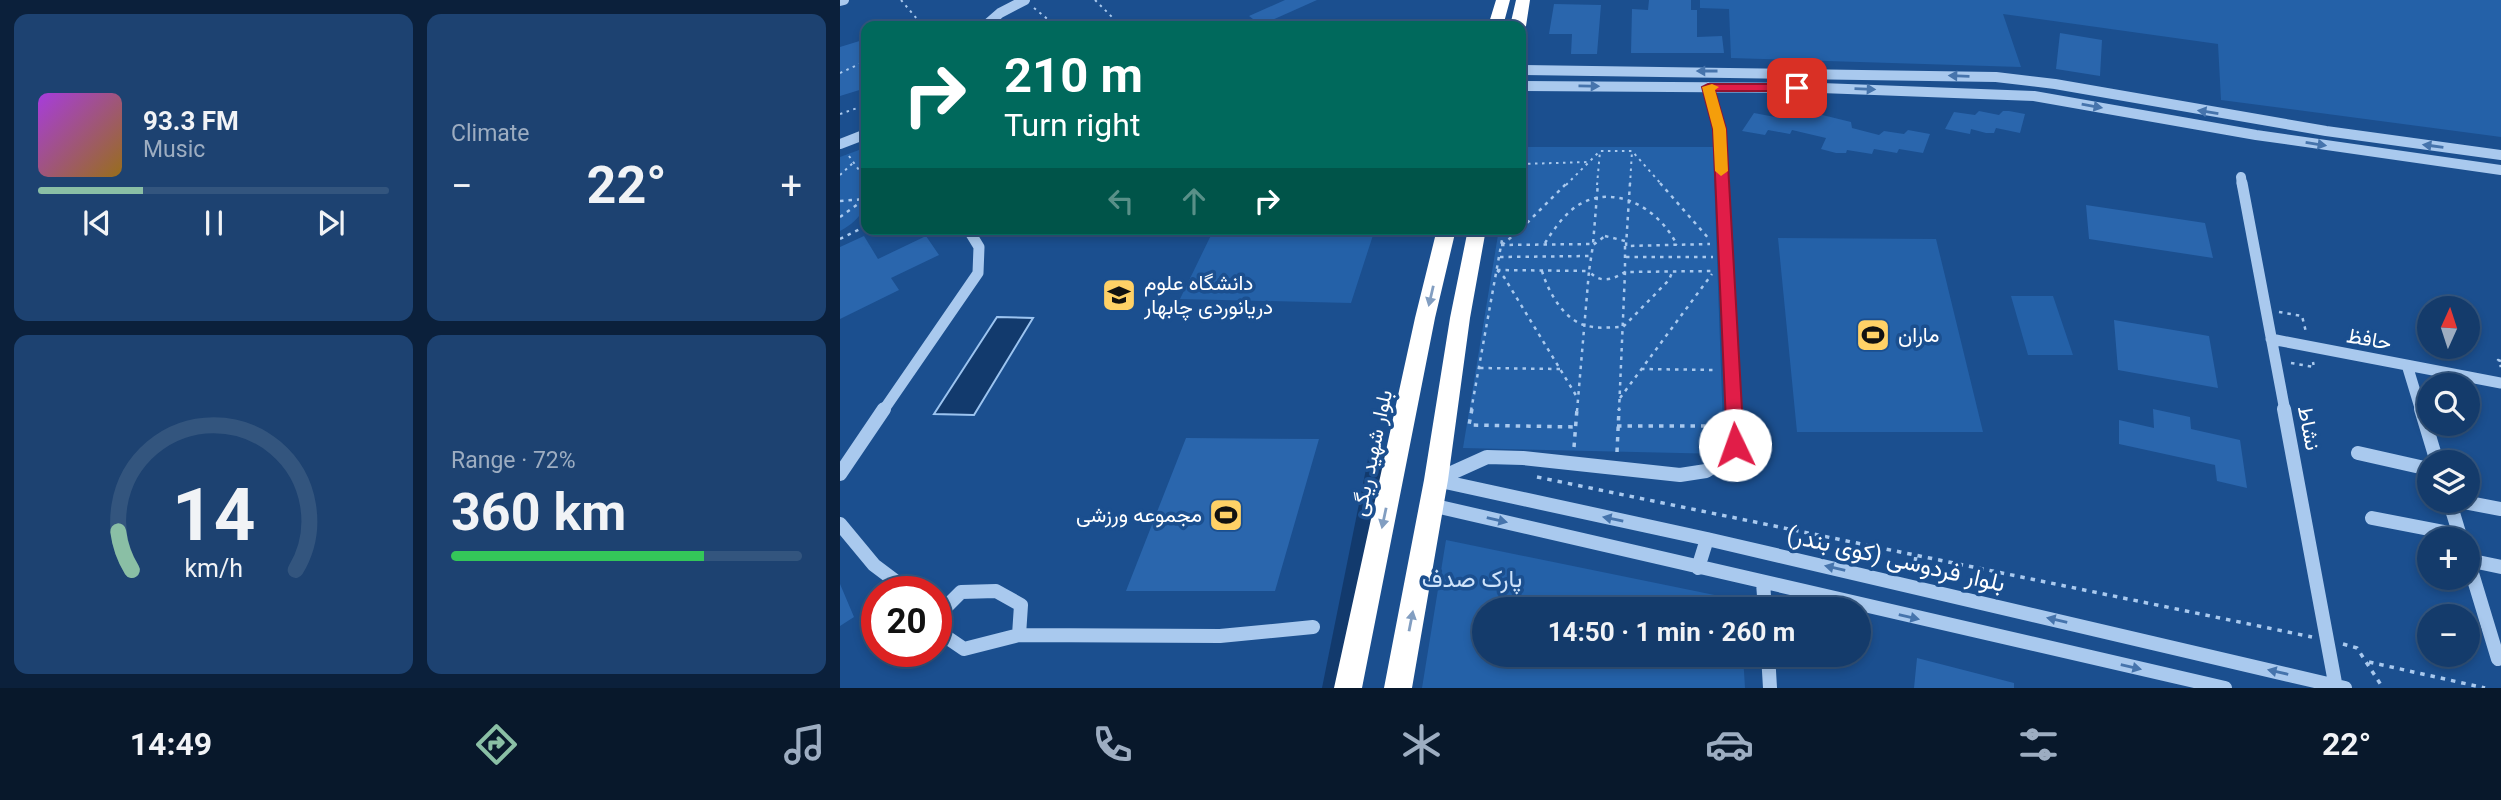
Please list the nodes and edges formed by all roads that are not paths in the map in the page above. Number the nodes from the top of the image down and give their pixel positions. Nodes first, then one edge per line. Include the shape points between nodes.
1 (1025, 0) edge
2 (1503, 0) edge
3 (1523, 0) edge
4 (991, 21) edge
5 (1497, 21) edge
6 (1519, 21) edge
7 (1526, 69) edge
8 (1546, 70) junction
9 (1996, 77) junction
10 (1543, 85) junction
11 (1526, 86) edge
12 (1708, 87) junction
13 (1999, 94) junction
14 (840, 135) edge
15 (861, 135) edge
16 (861, 136) edge
17 (840, 144) edge
18 (2500, 157) edge
19 (2501, 170) edge
20 (2241, 177) dead end
21 (972, 235) edge
22 (1446, 235) edge
23 (1476, 235) edge
24 (2271, 339) junction
25 (2406, 365) junction
26 (2501, 383) edge
27 (2433, 450) edge
28 (2358, 453) dead end
29 (2417, 465) edge
30 (840, 474) edge
31 (1436, 480) junction
32 (1469, 488) junction
33 (1430, 505) junction
34 (2480, 505) edge
35 (2501, 509) edge
36 (1457, 511) junction
37 (2372, 518) dead end
38 (840, 524) edge
39 (2417, 528) edge
40 (1707, 539) junction
41 (2480, 563) edge
42 (2501, 567) edge
43 (1698, 568) junction
44 (889, 576) edge
45 (1763, 583) junction
46 (2477, 590) edge
47 (1764, 597) edge
48 (952, 599) edge
49 (1313, 627) dead end
50 (1019, 635) junction
51 (952, 641) edge
52 (2498, 659) dead end
53 (1769, 667) edge
54 (2339, 687) edge
55 (1348, 688) edge
56 (1398, 688) edge
57 (1770, 688) edge
58 (2225, 688) edge

1 - 4 street
2 - 5 highway
3 - 6 highway
7 - 8 street
9 -> 8 street
8 - 10 street
9 - 13 street
18 -> 9 street
10 - 11 street
10 -> 12 street
12 -> 13 street
12 - 31 street via 1719,129 1735,445 1727,461 1680,475 1487,457
13 -> 19 street
14 - 15 street
16 - 17 street
20 - 24 street, نشاط
21 - 30 street via 979,247 978,273
22 -> 55 highway, بلوار شهید ریگی
23 - 31 highway
24 - 25 street, حافظ
24 - 54 street, نشاط
25 - 26 street, حافظ
25 - 27 street
28 - 29 street
31 - 32 street, بلوار فردوسی (کوی بندر)
31 - 33 highway
32 - 36 street via 1457,497
40 -> 32 street, بلوار فردوسی (کوی بندر)
33 - 36 street
56 -> 33 highway
34 - 35 street
36 -> 43 street
37 - 39 street
38 - 44 street
40 - 43 street
54 -> 40 street, بلوار فردوسی (کوی بندر)
41 - 42 street
43 - 45 street
45 - 47 street
45 -> 58 street
46 - 52 street
48 - 50 street via 961,592 996,591 1021,605
49 - 50 street via 1220,636
50 - 51 street via 964,649
53 - 57 street

